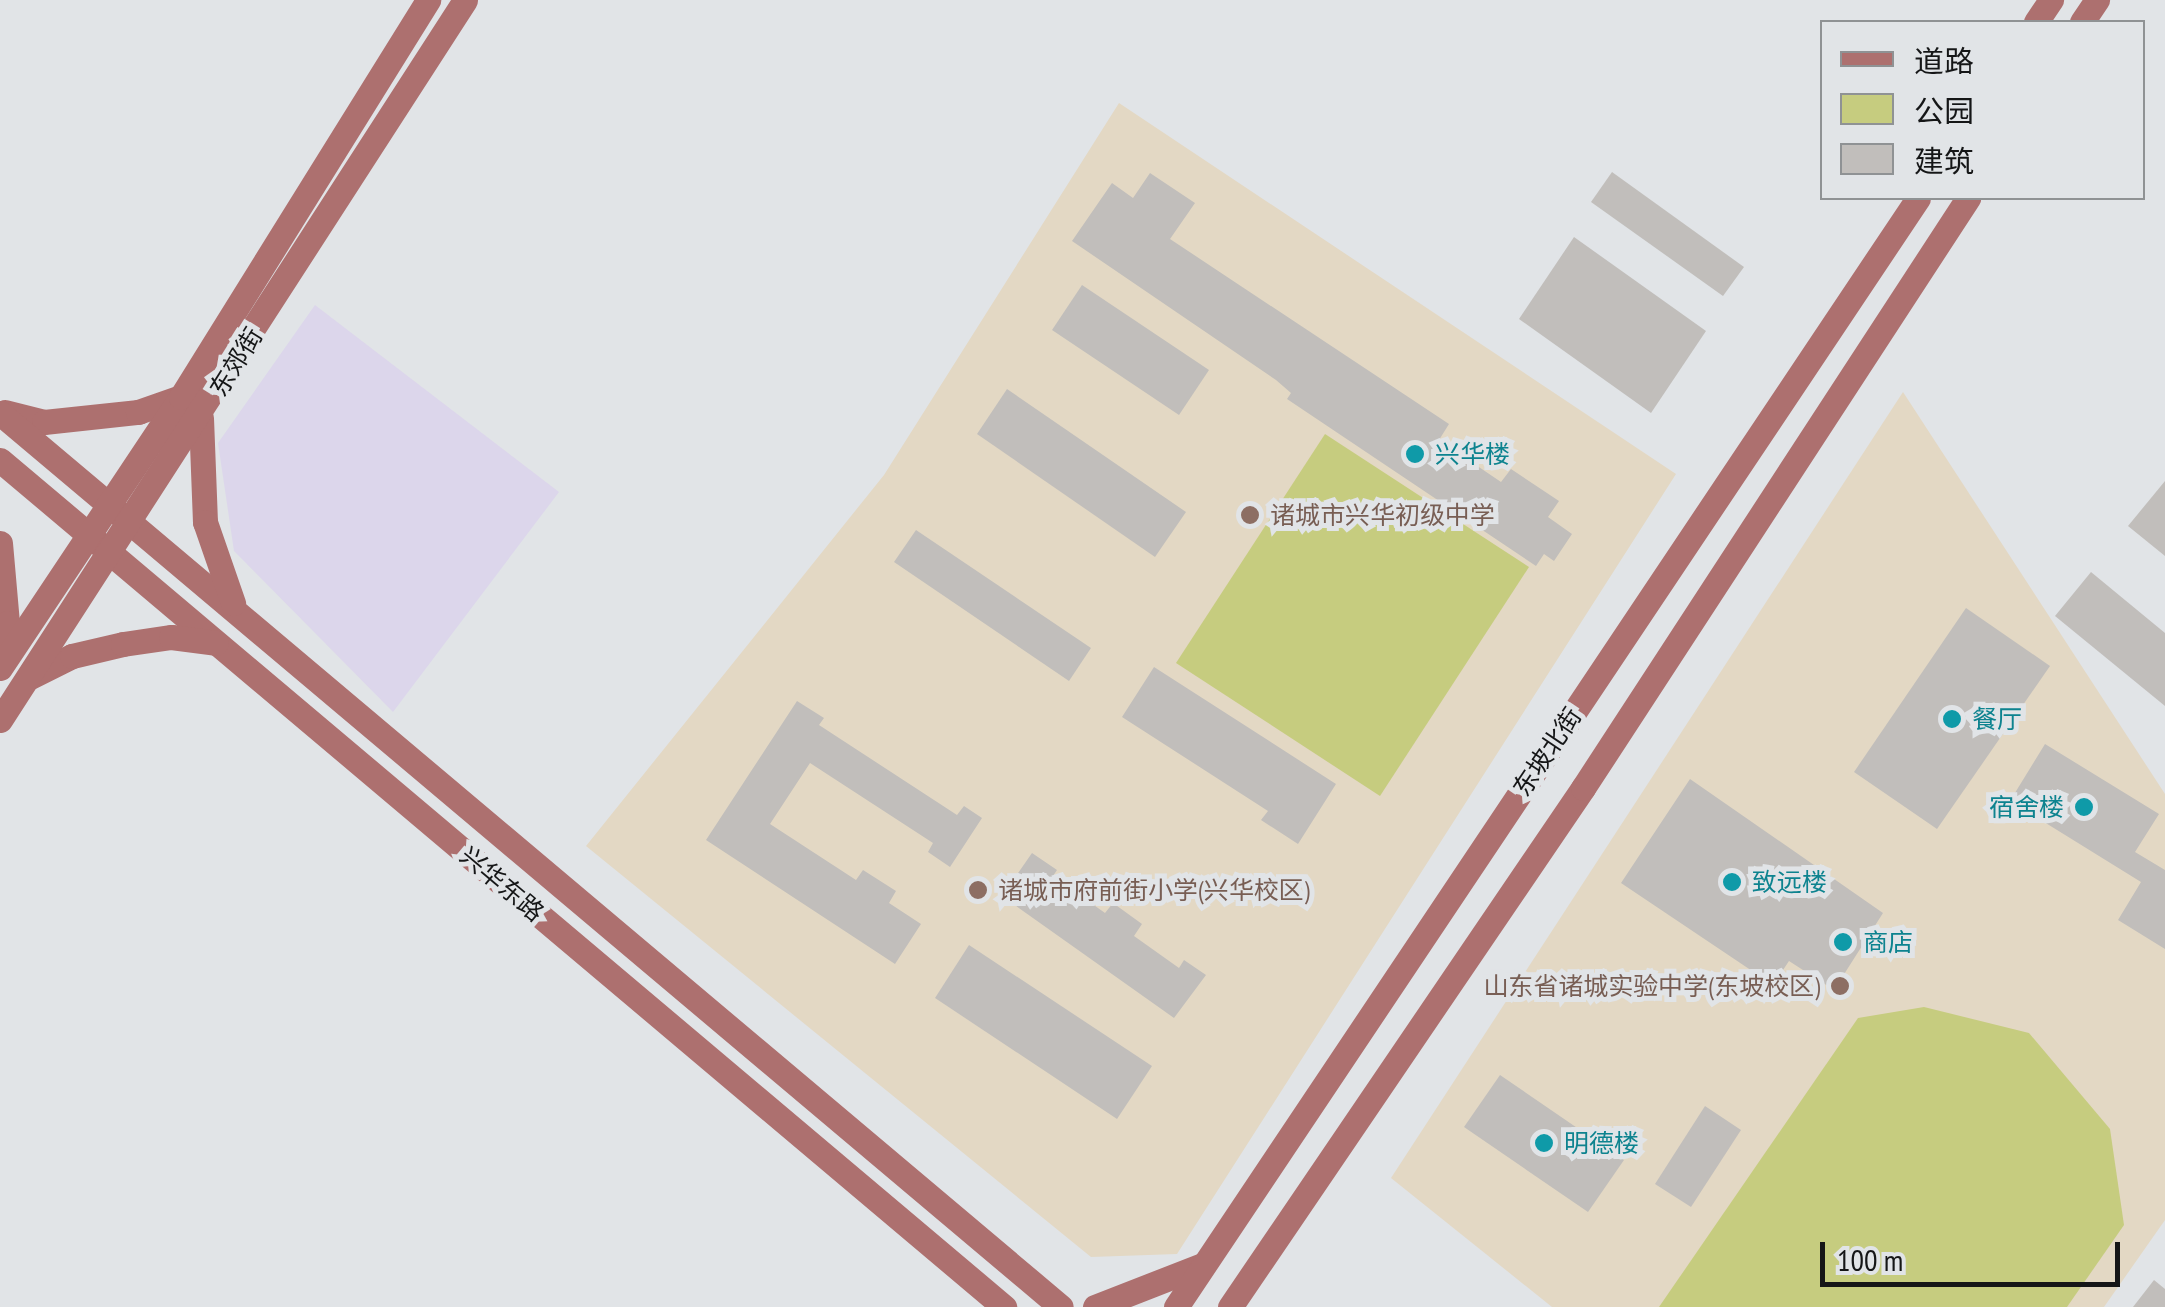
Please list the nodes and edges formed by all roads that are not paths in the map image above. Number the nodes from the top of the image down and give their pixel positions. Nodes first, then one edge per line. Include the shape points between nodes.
1 (428, 0) edge
2 (465, 0) edge
3 (1917, 200) edge
4 (1967, 200) edge
5 (181, 397) junction
6 (0, 412) edge
7 (201, 418) junction
8 (0, 460) edge
9 (107, 502) junction
10 (131, 522) junction
11 (86, 536) junction
12 (0, 543) edge
13 (110, 555) junction
14 (235, 608) junction
15 (216, 643) junction
16 (0, 667) edge
17 (26, 679) junction
18 (0, 720) edge
19 (1206, 1262) junction
20 (1236, 1302) edge
21 (1004, 1307) edge
22 (1062, 1307) edge
23 (1095, 1307) edge
24 (1176, 1307) edge

1 - 5 main road, 东郊街
2 - 7 main road, 东郊街
3 - 19 main road, 东坡北街
4 - 20 main road, 东坡北街 via 1584,788
5 - 6 main road via 138,412 44,422
5 - 9 main road, 东郊街
6 - 9 main road
7 - 10 main road, 东郊街
7 - 14 main road via 205,522
8 - 11 main road, 兴华东路
9 - 10 main road
9 - 11 main road, 东郊街
10 - 13 main road, 东郊街
10 - 14 main road
11 - 13 main road, 兴华东路
11 - 16 main road, 东郊街
12 - 16 main road via 7,624
13 - 15 main road, 兴华东路
13 - 17 main road, 东郊街
14 - 22 main road
15 - 17 main road via 171,637 123,644 72,656
15 - 21 main road, 兴华东路
17 - 18 main road, 东郊街
19 - 23 main road
19 - 24 main road, 东坡北街

